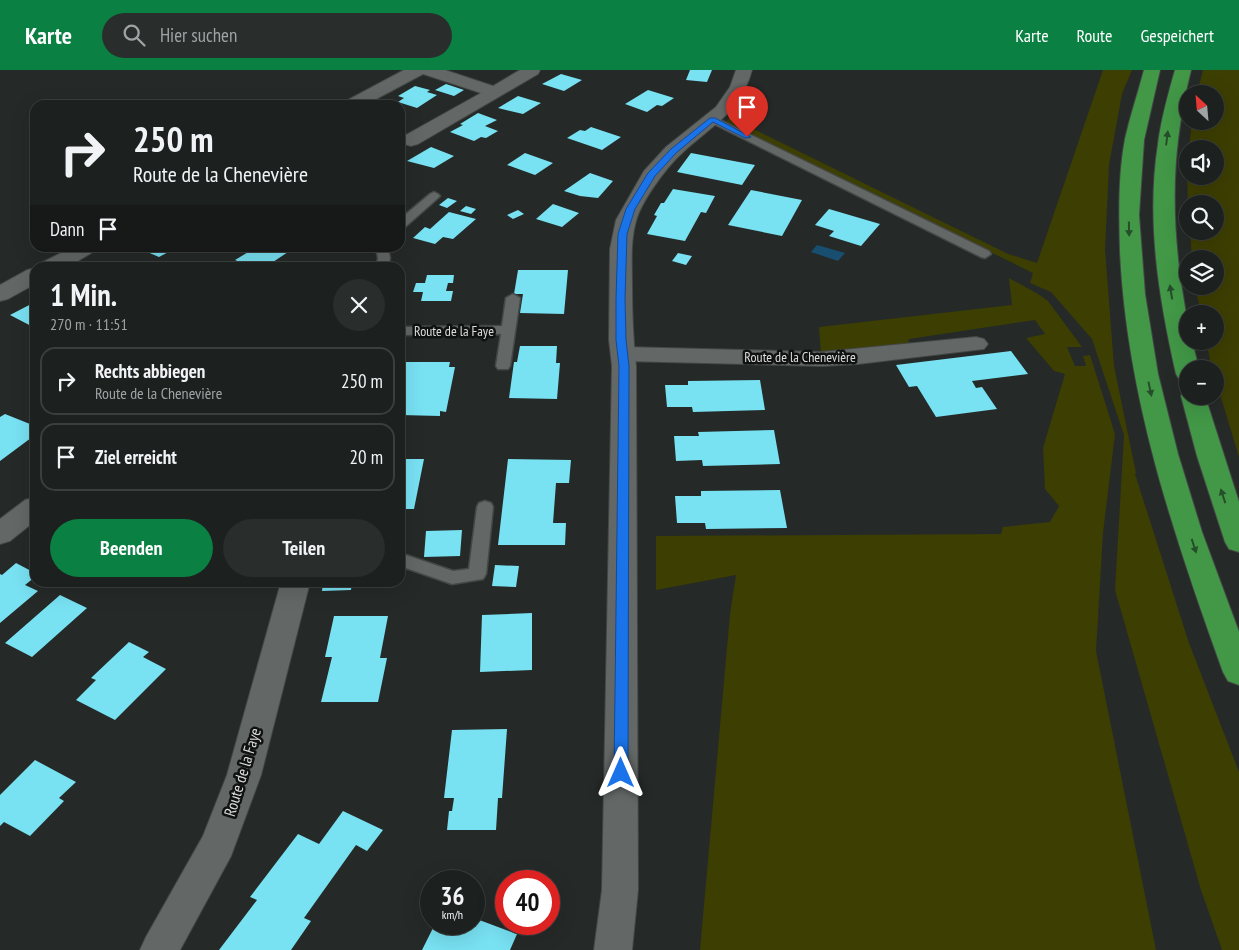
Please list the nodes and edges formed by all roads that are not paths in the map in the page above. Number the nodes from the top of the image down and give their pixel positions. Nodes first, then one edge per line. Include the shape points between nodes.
1 (417, 70) edge
2 (428, 70) edge
3 (532, 70) edge
4 (744, 70) edge
5 (1152, 70) edge
6 (1182, 70) edge
7 (494, 92) junction
8 (361, 100) edge
9 (712, 119) junction
10 (411, 140) dead end
11 (434, 196) dead end
12 (405, 221) edge
13 (79, 252) edge
14 (985, 254) dead end
15 (60, 262) edge
16 (30, 278) edge
17 (0, 294) edge
18 (513, 298) dead end
19 (509, 330) junction
20 (405, 331) edge
21 (976, 344) dead end
22 (624, 354) junction
23 (1185, 360) edge
24 (503, 366) dead end
25 (1196, 405) edge
26 (485, 507) dead end
27 (30, 511) edge
28 (0, 534) edge
29 (1239, 542) edge
30 (405, 561) edge
31 (295, 587) edge
32 (1239, 672) edge
33 (159, 950) edge
34 (613, 950) edge

1 - 8 street
2 - 7 street
3 - 7 street
4 - 9 street via 739,86 722,111
5 -> 32 highway via 1136,126 1130,180 1129,240 1136,315 1152,400 1181,509
23 -> 6 highway via 1169,279 1163,215 1168,132
7 - 10 street
9 - 14 lane
9 - 22 street via 673,151 651,175 626,220 621,250
11 - 12 lane
13 - 15 street
16 - 17 street
18 - 19 lane, Route de la Faye
19 - 20 lane, Route de la Faye
19 - 24 lane, Route de la Faye
21 - 22 street, Route de la Chenevière via 822,359
22 - 34 street via 620,890
29 -> 25 highway
26 - 30 lane via 477,574 452,578
27 - 28 street
31 - 33 street, Route de la Faye via 244,775 222,836

